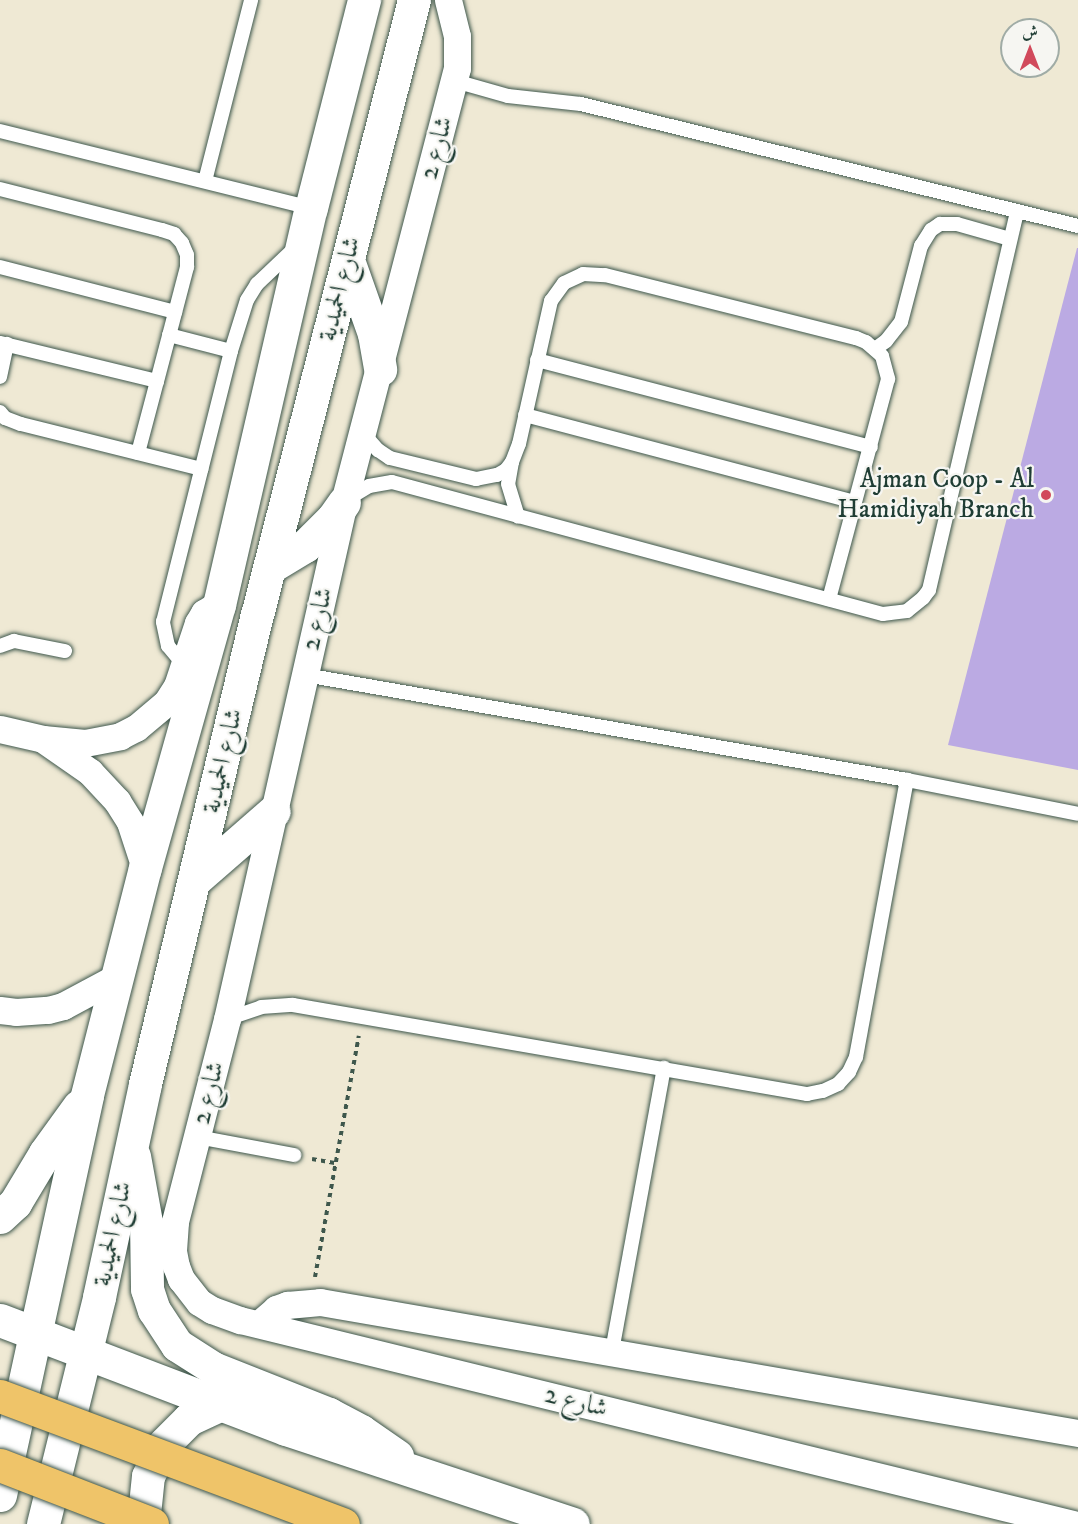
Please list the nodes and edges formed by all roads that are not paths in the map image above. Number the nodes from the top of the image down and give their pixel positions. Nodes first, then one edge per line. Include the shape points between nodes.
1 (251, 0) edge
2 (363, 0) edge
3 (414, 0) edge
4 (448, 0) edge
5 (454, 81) junction
6 (0, 131) edge
7 (205, 182) junction
8 (0, 189) edge
9 (311, 208) junction
10 (1017, 211) junction
11 (1078, 226) edge
12 (1010, 239) junction
13 (304, 240) junction
14 (348, 260) junction
15 (0, 267) edge
16 (175, 312) junction
17 (169, 335) junction
18 (3, 343) edge
19 (874, 348) junction
20 (231, 351) junction
21 (537, 360) junction
22 (380, 369) junction
23 (0, 377) edge
24 (157, 381) junction
25 (0, 412) edge
26 (525, 416) junction
27 (363, 433) junction
28 (871, 447) junction
29 (138, 453) junction
30 (512, 462) junction
31 (201, 469) junction
32 (344, 502) junction
33 (855, 502) junction
34 (518, 516) junction
35 (270, 567) junction
36 (829, 599) junction
37 (219, 604) junction
38 (0, 646) edge
39 (65, 651) dead end
40 (184, 665) junction
41 (305, 675) junction
42 (0, 729) edge
43 (44, 739) junction
44 (907, 780) junction
45 (274, 811) junction
46 (1078, 814) edge
47 (145, 868) junction
48 (196, 879) junction
49 (117, 977) junction
50 (0, 1010) edge
51 (228, 1019) junction
52 (664, 1068) junction
53 (87, 1095) junction
54 (197, 1137) junction
55 (131, 1149) junction
56 (294, 1155) dead end
57 (0, 1217) edge
58 (0, 1320) edge
59 (259, 1324) junction
60 (36, 1335) junction
61 (612, 1351) junction
62 (86, 1352) junction
63 (0, 1396) edge
64 (221, 1404) junction
65 (1078, 1433) edge
66 (0, 1465) edge
67 (419, 1475) junction
68 (0, 1495) edge
69 (43, 1524) edge
70 (143, 1524) edge
71 (152, 1524) edge
72 (343, 1524) edge
73 (573, 1524) edge
74 (1073, 1524) edge

1 - 7 lane
2 - 9 street, شارع الحميدية
3 - 14 street, شارع الحميدية
4 - 5 street, شارع 2 via 458,36
5 - 10 lane via 508,96 581,104
5 - 22 street, شارع 2
6 - 7 lane
7 - 9 lane
8 - 16 lane via 174,234 187,255
9 - 13 street, شارع الحميدية
10 - 11 lane
10 - 12 lane
12 - 19 lane via 957,224 931,230 921,246 901,322 886,341
12 - 36 lane via 929,590 916,605 895,614
13 - 20 lane via 257,284 241,315
13 - 37 street, شارع الحميدية
14 - 22 street via 374,334
14 - 35 street, شارع الحميدية
15 - 16 lane
16 - 17 lane
17 - 20 lane
17 - 24 lane
18 - 23 lane
18 - 24 lane
19 - 21 lane via 856,338 594,273 573,277 556,291
19 - 28 lane via 882,356 888,379
20 - 31 lane
21 - 26 lane
21 - 28 lane
22 - 27 street, شارع 2
24 - 29 lane
25 - 29 lane via 21,424
26 - 30 lane
26 - 33 lane
27 - 30 lane via 390,458 476,479 497,475
27 - 32 street, شارع 2
28 - 33 lane
29 - 31 lane
30 - 34 lane via 510,495
31 - 40 lane via 163,622 168,646
32 - 34 lane via 369,486 392,482
32 - 35 street via 313,540
32 - 41 street, شارع 2
33 - 36 lane
34 - 36 lane
35 - 48 street, شارع الحميدية
37 - 40 street via 204,613 198,623
37 - 47 street, شارع الحميدية
38 - 39 lane via 14,641
40 - 43 street via 166,703 136,728 120,736 85,743
41 - 44 lane
41 - 45 street, شارع 2
42 - 43 street
43 - 47 street via 90,772 117,801 130,822
44 - 46 lane
44 - 52 lane via 856,1057 849,1072 838,1084 807,1094
45 - 48 street
45 - 51 street, شارع 2
47 - 49 street, شارع الحميدية
48 - 55 street, شارع الحميدية
49 - 50 street via 63,1006 48,1010
49 - 53 street, شارع الحميدية
51 - 52 lane via 277,1004
51 - 54 street, شارع 2
52 - 61 lane
53 - 57 street via 15,1203
53 - 60 street, شارع الحميدية
54 - 56 lane
54 - 59 street, شارع 2 via 173,1237 176,1266 185,1285 200,1302 225,1316
55 - 62 street, شارع الحميدية
55 - 67 street via 143,1197 147,1289 154,1310 177,1345 213,1368 329,1414 361,1431
58 - 60 street
59 - 61 street via 276,1309 310,1301
59 - 74 street, شارع 2
60 - 62 street
60 - 68 street, شارع الحميدية
61 - 65 street
62 - 64 street
62 - 69 street, شارع الحميدية
63 - 72 main road, bridge
64 - 67 street
64 - 70 street via 189,1419 164,1444 148,1476
66 - 71 main road, bridge
67 - 73 street

